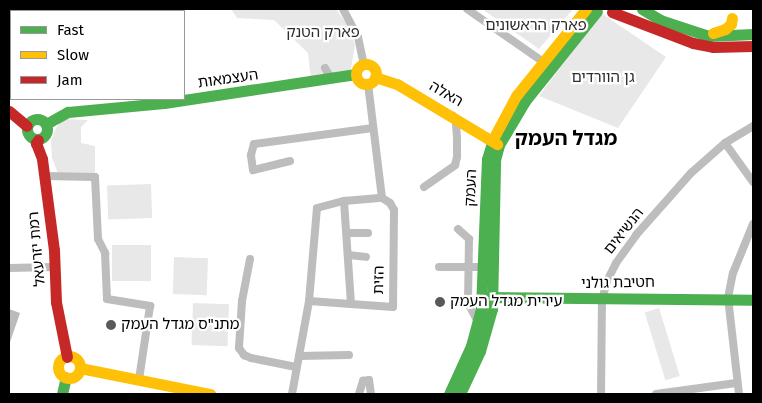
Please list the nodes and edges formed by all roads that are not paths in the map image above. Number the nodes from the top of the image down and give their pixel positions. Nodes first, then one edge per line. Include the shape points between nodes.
1 (342, 9) edge
2 (467, 9) edge
3 (593, 9) edge
4 (642, 9) edge
5 (615, 10) edge
6 (753, 34) edge
7 (705, 35) junction
8 (753, 46) edge
9 (548, 65) junction
10 (326, 68) dead end
11 (360, 69) junction
12 (335, 78) junction
13 (371, 80) junction
14 (185, 98) edge
15 (164, 101) edge
16 (9, 111) edge
17 (452, 114) junction
18 (46, 124) junction
19 (27, 126) junction
20 (753, 126) edge
21 (372, 128) junction
22 (38, 140) junction
23 (495, 143) junction
24 (725, 143) junction
25 (290, 161) dead end
26 (44, 176) junction
27 (753, 182) edge
28 (424, 187) dead end
29 (382, 198) junction
30 (344, 200) junction
31 (753, 224) edge
32 (458, 229) dead end
33 (347, 233) junction
34 (368, 233) dead end
35 (348, 255) junction
36 (366, 257) dead end
37 (250, 260) dead end
38 (10, 265) edge
39 (439, 266) dead end
40 (55, 267) junction
41 (469, 267) junction
42 (488, 267) junction
43 (488, 297) junction
44 (728, 298) junction
45 (602, 300) junction
46 (753, 300) edge
47 (309, 301) junction
48 (351, 304) junction
49 (478, 322) junction
50 (349, 355) dead end
51 (299, 356) junction
52 (67, 357) junction
53 (296, 367) junction
54 (80, 368) junction
55 (66, 377) junction
56 (139, 380) junction
57 (736, 383) junction
58 (62, 394) edge
59 (210, 394) edge
60 (292, 394) edge
61 (359, 394) edge
62 (371, 394) edge
63 (449, 394) edge
64 (460, 394) edge
65 (601, 394) edge
66 (656, 394) edge
67 (739, 394) edge

1 - 11 street via 358,37
2 - 9 street
3 - 5 street
3 - 9 street, העמק
4 - 7 street via 660,20
5 - 8 street via 693,43 713,47
6 - 7 street
6 - 7 street via 740,30 732,18 725,29
9 - 23 street, העמק
10 - 12 street
11 - 12 street, העצמאות
11 - 13 street via 372,67
11 - 13 street via 359,82
12 - 14 street, העצמאות
13 - 17 street, האלה via 397,84
13 - 21 street, הזית
15 - 18 street, העצמאות via 68,112
16 - 19 street
17 - 23 street, האלה
17 - 28 street via 456,130 455,165
18 - 19 street via 38,119 31,120
18 - 22 street via 46,134
19 - 22 street via 30,137
20 - 24 street, הנשיאים
21 - 25 street via 254,144 251,155 253,170
21 - 29 street, הזית
22 - 26 street, רמת יזרעאל
23 - 42 street, העמק
24 - 27 street
24 - 45 street, הנשיאים via 691,173 636,235 606,281
26 - 40 street, רמת יזרעאל
26 - 56 street via 95,177 98,239 105,253 108,299 150,306
29 - 30 street
29 - 48 street, הזית via 394,210 393,307
30 - 33 street
30 - 47 street via 317,208
31 - 44 street via 733,273
32 - 41 street via 469,239
33 - 34 street
33 - 35 street
35 - 36 street
35 - 48 street
37 - 53 street via 242,301 239,348 251,358
38 - 40 street
39 - 41 street
40 - 52 street, רמת יזרעאל via 56,302
41 - 42 street
41 - 49 street via 468,303
42 - 43 street, העמק
43 - 45 street, חטיבת גולני
43 - 49 street, העמק
43 - 64 street, העמק via 480,351
44 - 45 street, חטיבת גולני
44 - 46 street, חטיבת גולני
44 - 57 street
45 - 65 street, הנשיאים
47 - 48 street, הזית
47 - 51 street
49 - 63 street, העמק
50 - 51 street
51 - 53 street
52 - 54 street via 78,360
52 - 55 street via 60,361 59,367
53 - 60 street
54 - 55 street via 74,377
54 - 56 street
55 - 58 street
56 - 59 street
57 - 66 street
57 - 67 street
61 - 62 street via 363,380 369,380

